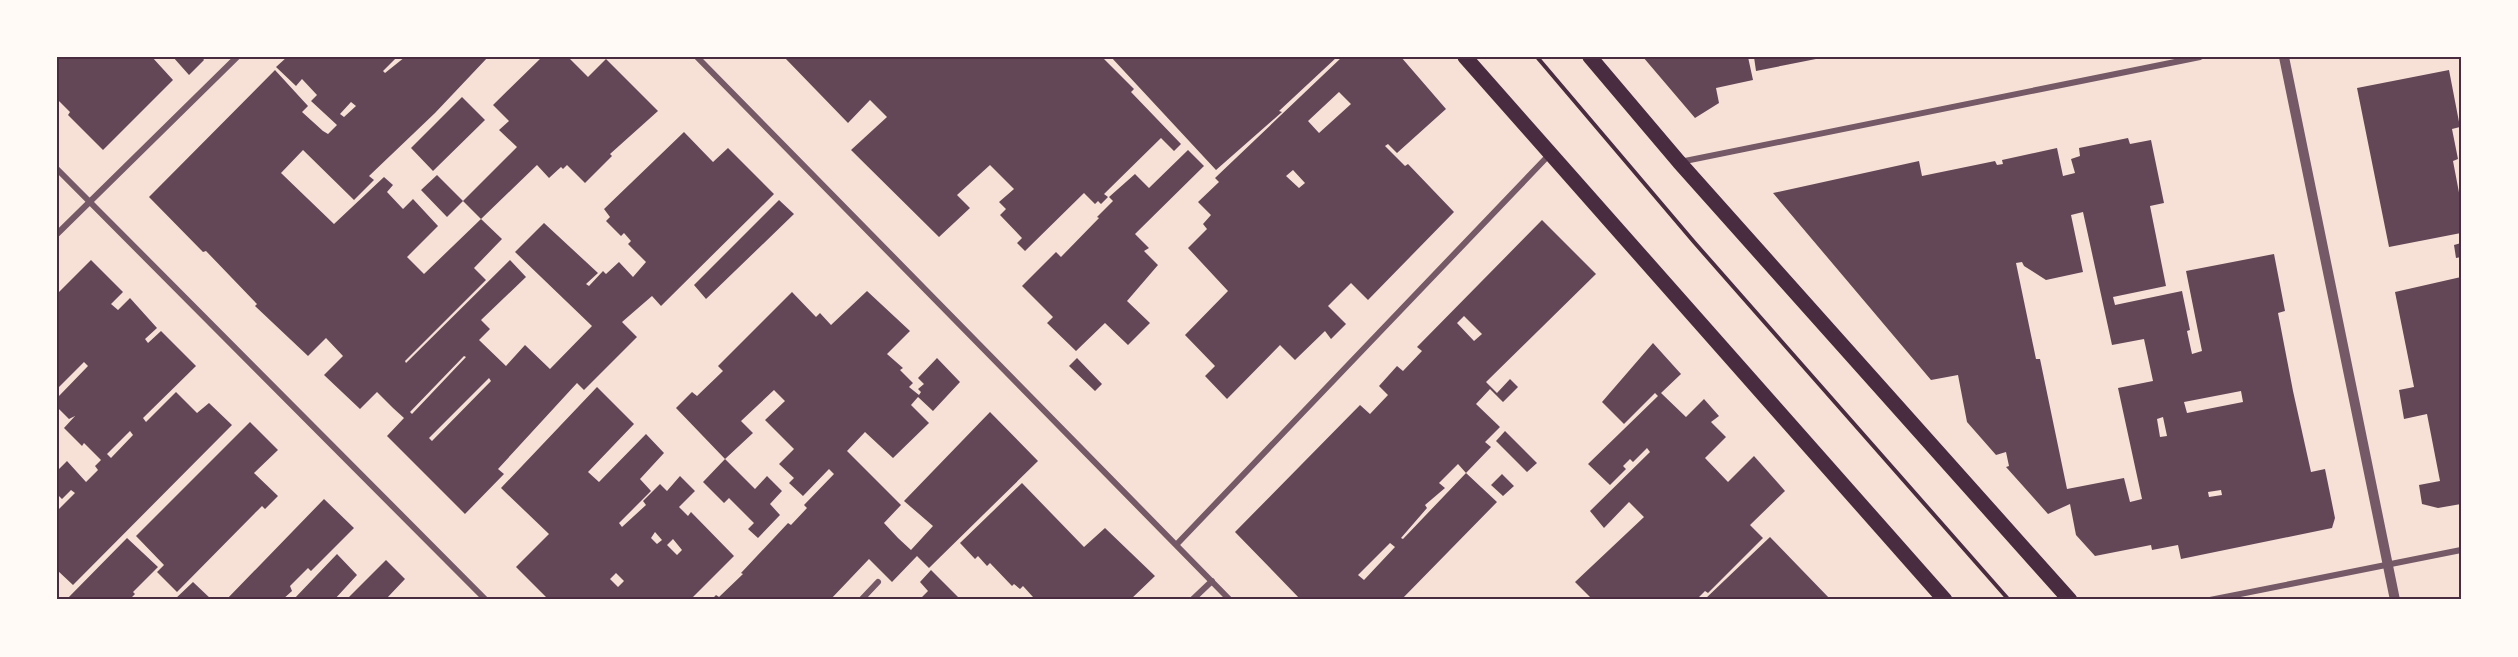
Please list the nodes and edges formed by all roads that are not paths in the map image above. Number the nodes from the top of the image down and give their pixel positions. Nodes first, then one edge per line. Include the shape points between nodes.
1 (237, 57) edge
2 (697, 57) edge
3 (1465, 57) edge
4 (1590, 57) edge
5 (2200, 57) edge
6 (2284, 57) edge
7 (1549, 155) junction
8 (1679, 162) junction
9 (57, 168) edge
10 (89, 201) junction
11 (57, 234) edge
12 (1177, 544) junction
13 (2461, 550) edge
14 (2389, 564) junction
15 (1212, 581) junction
16 (878, 582) dead end
17 (486, 600) edge
18 (861, 600) edge
19 (1192, 600) edge
20 (1230, 600) edge
21 (1945, 600) edge
22 (2070, 600) edge
23 (2210, 600) edge
24 (2395, 600) edge

1 - 10 street
2 - 12 street
3 - 7 main road
4 - 8 main road
5 - 8 street
6 - 14 street
7 - 12 street
7 - 21 main road
8 - 22 main road
9 - 10 street
10 - 11 street
10 - 17 street
12 - 15 street
13 - 14 street
14 - 23 street
14 - 24 street
15 - 19 street
15 - 20 street
16 - 18 street

